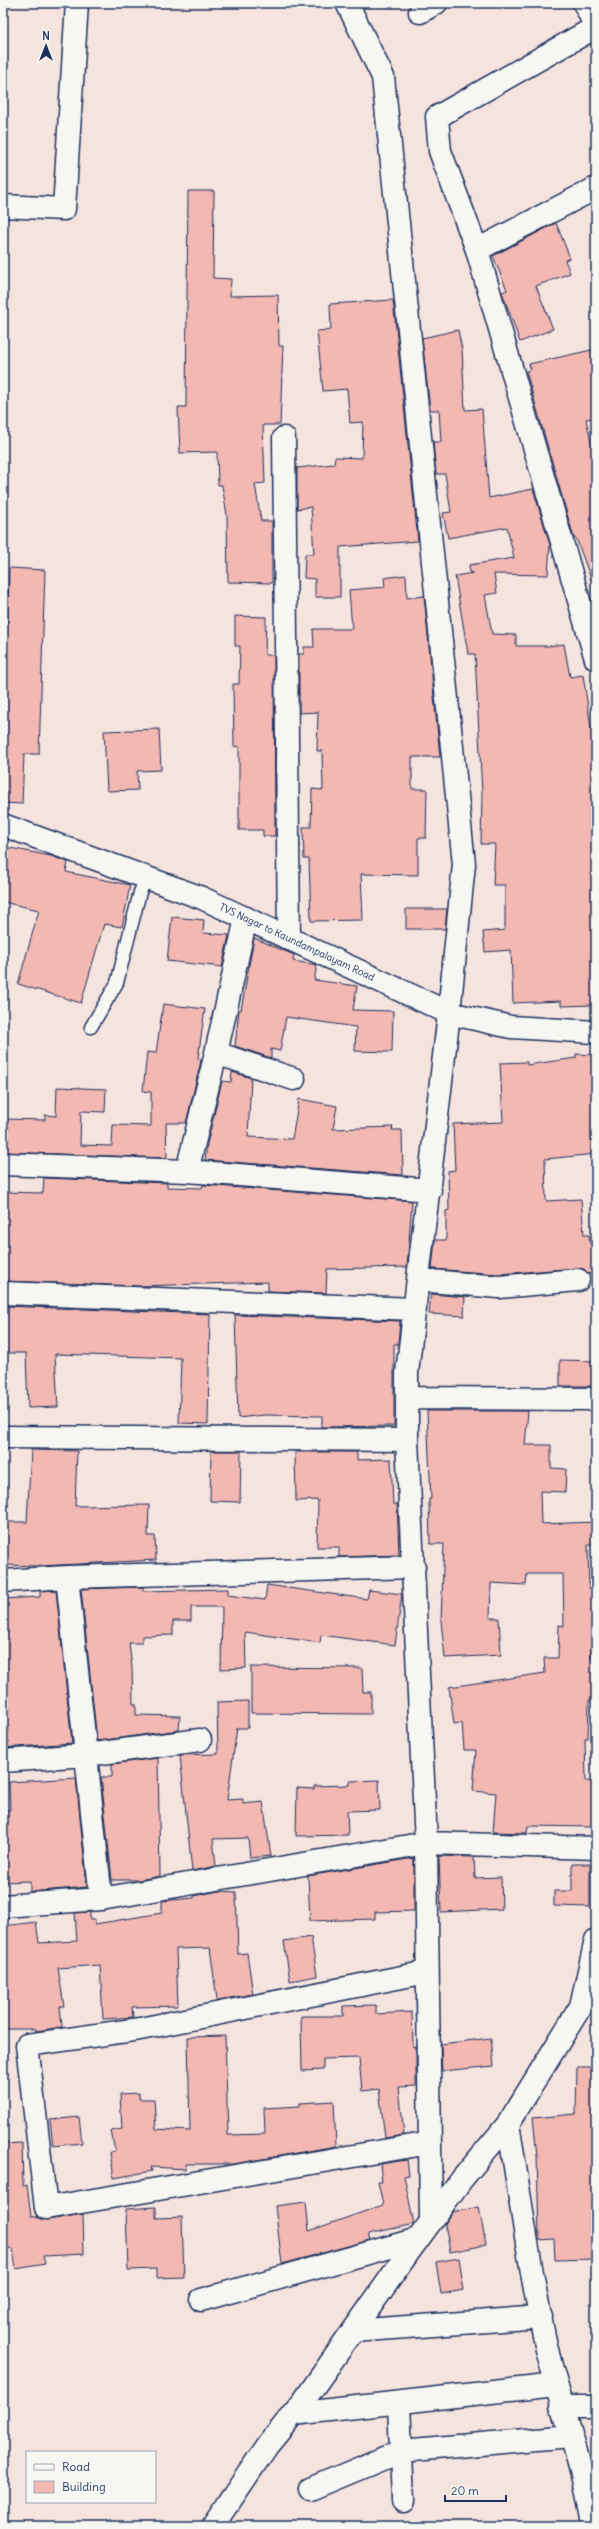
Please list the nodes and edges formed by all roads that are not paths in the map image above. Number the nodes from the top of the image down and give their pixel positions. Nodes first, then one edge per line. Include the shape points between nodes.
1 (77, 3) edge
2 (347, 3) edge
3 (584, 3) edge
4 (596, 27) edge
5 (596, 188) edge
6 (3, 206) edge
7 (477, 250) junction
8 (284, 438) dead end
9 (596, 659) edge
10 (3, 825) edge
11 (147, 877) junction
12 (246, 918) junction
13 (289, 938) junction
14 (450, 1013) junction
15 (91, 1027) dead end
16 (596, 1032) edge
17 (216, 1052) junction
18 (294, 1079) dead end
19 (3, 1164) edge
20 (187, 1171) junction
21 (430, 1190) junction
22 (418, 1280) junction
23 (578, 1280) dead end
24 (3, 1293) edge
25 (415, 1309) junction
26 (408, 1398) junction
27 (596, 1398) edge
28 (3, 1436) edge
29 (407, 1440) junction
30 (414, 1567) junction
31 (67, 1577) junction
32 (3, 1581) edge
33 (200, 1740) dead end
34 (86, 1755) junction
35 (3, 1761) edge
36 (426, 1843) junction
37 (596, 1848) edge
38 (101, 1899) junction
39 (3, 1906) edge
40 (596, 1940) edge
41 (427, 1972) junction
42 (508, 2124) junction
43 (430, 2143) junction
44 (431, 2221) junction
45 (418, 2239) junction
46 (200, 2300) dead end
47 (541, 2317) junction
48 (352, 2331) junction
49 (556, 2385) junction
50 (399, 2403) junction
51 (596, 2407) edge
52 (562, 2408) junction
53 (293, 2414) junction
54 (571, 2436) junction
55 (401, 2451) junction
56 (589, 2467) edge
57 (310, 2489) dead end
58 (403, 2501) dead end
59 (213, 2526) edge
60 (592, 2526) edge

1 - 6 street via 64,209
2 - 14 street via 382,77 464,864
3 - 4 street
4 - 7 street via 437,117 440,151
5 - 7 street
7 - 9 street
8 - 13 street
10 - 11 street, TVS Nagar to Kaundampalayam Road
11 - 12 street, TVS Nagar to Kaundampalayam Road
11 - 15 lane via 140,892 117,983
12 - 13 street, TVS Nagar to Kaundampalayam Road
12 - 17 street
13 - 14 street, TVS Nagar to Kaundampalayam Road
14 - 16 street, TVS Nagar to Kaundampalayam Road via 511,1027
14 - 21 street
17 - 18 street
17 - 20 street
19 - 20 street
20 - 21 street
21 - 22 street
22 - 23 street via 499,1287
22 - 25 street
24 - 25 street
25 - 26 street via 406,1373
26 - 27 street
26 - 29 street
28 - 29 street
29 - 30 street
30 - 31 street
30 - 36 street
31 - 32 street
31 - 34 street
33 - 34 street
34 - 35 street
34 - 38 street
36 - 37 street
36 - 38 street
36 - 41 street
38 - 39 street
40 - 42 street via 582,2006
41 - 43 street
41 - 43 street via 140,2029 27,2045 46,2208
42 - 44 street
42 - 47 street
43 - 44 street
44 - 45 street
45 - 46 street
45 - 48 street
47 - 48 street
47 - 49 street
48 - 53 street
49 - 50 street
49 - 52 street
50 - 53 street
50 - 55 street
51 - 52 street
52 - 54 street
53 - 59 street via 267,2446
54 - 55 street
54 - 56 street
55 - 57 street
55 - 58 street
56 - 60 street

